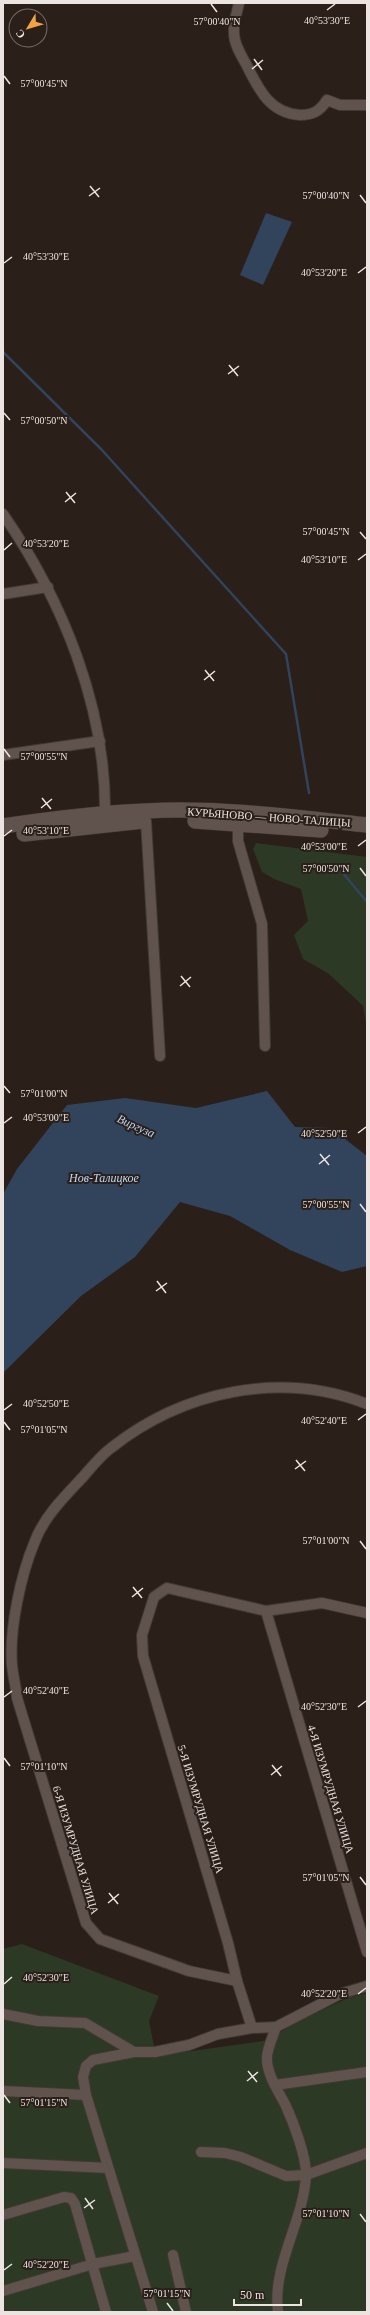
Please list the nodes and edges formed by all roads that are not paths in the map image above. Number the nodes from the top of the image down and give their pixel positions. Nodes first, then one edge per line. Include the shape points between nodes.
1 (239, 3) edge
2 (367, 105) edge
3 (3, 514) edge
4 (48, 587) junction
5 (3, 594) edge
6 (100, 741) junction
7 (3, 755) edge
8 (105, 814) junction
9 (146, 821) junction
10 (238, 824) junction
11 (367, 825) edge
12 (3, 826) edge
13 (367, 835) edge
14 (3, 837) edge
15 (264, 1046) dead end
16 (160, 1056) dead end
17 (367, 1404) edge
18 (266, 1611) junction
19 (367, 1614) edge
20 (367, 1952) edge
21 (237, 1981) junction
22 (367, 1986) edge
23 (3, 2014) edge
24 (276, 2027) junction
25 (252, 2028) junction
26 (134, 2052) junction
27 (367, 2072) edge
28 (275, 2085) junction
29 (3, 2091) edge
30 (86, 2096) junction
31 (201, 2152) dead end
32 (367, 2153) edge
33 (3, 2163) edge
34 (108, 2168) junction
35 (306, 2175) junction
36 (3, 2215) edge
37 (173, 2254) dead end
38 (135, 2256) junction
39 (93, 2264) junction
40 (3, 2291) edge
41 (106, 2312) edge
42 (153, 2312) edge
43 (186, 2312) edge
44 (278, 2312) edge

1 - 2 street via 234,33 238,49 260,92 273,106 289,114 307,115 320,111 327,100 340,105
3 - 4 street
4 - 5 street
4 - 6 street via 80,668
6 - 7 street
6 - 8 street via 105,781
8 - 11 main road, КУРЬЯНОВО — НОВО-ТАЛИЦЫ via 146,810 199,811
8 - 12 main road, КУРЬЯНОВО — НОВО-ТАЛИЦЫ
9 - 10 main road, КУРЬЯНОВО — НОВО-ТАЛИЦЫ via 193,820
9 - 14 main road, КУРЬЯНОВО — НОВО-ТАЛИЦЫ
9 - 16 street
10 - 13 main road, КУРЬЯНОВО — НОВО-ТАЛИЦЫ
10 - 15 street via 238,841 262,924
17 - 21 street, 6-Я ИЗУМРУДНАЯ УЛИЦА via 343,1394 271,1386 217,1395 174,1408 142,1425 110,1448 57,1504 35,1540 16,1605 12,1664 17,1698 86,1923 100,1939 188,1971
18 - 19 street via 322,1603
18 - 20 street, 4-Я ИЗУМРУДНАЯ УЛИЦА
18 - 21 street, 5-Я ИЗУМРУДНАЯ УЛИЦА via 168,1588 154,1597 142,1635 143,1656
21 - 25 street, 5-Я ИЗУМРУДНАЯ УЛИЦА
22 - 24 street via 340,1994
23 - 26 street via 38,2021 85,2023
24 - 25 street
24 - 28 street via 267,2055 268,2070
25 - 26 street via 218,2034 189,2045 155,2052
26 - 30 street via 93,2060 86,2066 83,2077
27 - 28 street
28 - 35 street via 296,2132
29 - 30 street
30 - 34 street
31 - 35 street via 241,2157 286,2176
32 - 35 street
33 - 34 street
34 - 38 street
35 - 44 street via 299,2211 281,2269 276,2299
36 - 39 street via 64,2197 71,2198
37 - 43 street
38 - 39 street
38 - 42 street
39 - 40 street
39 - 41 street

